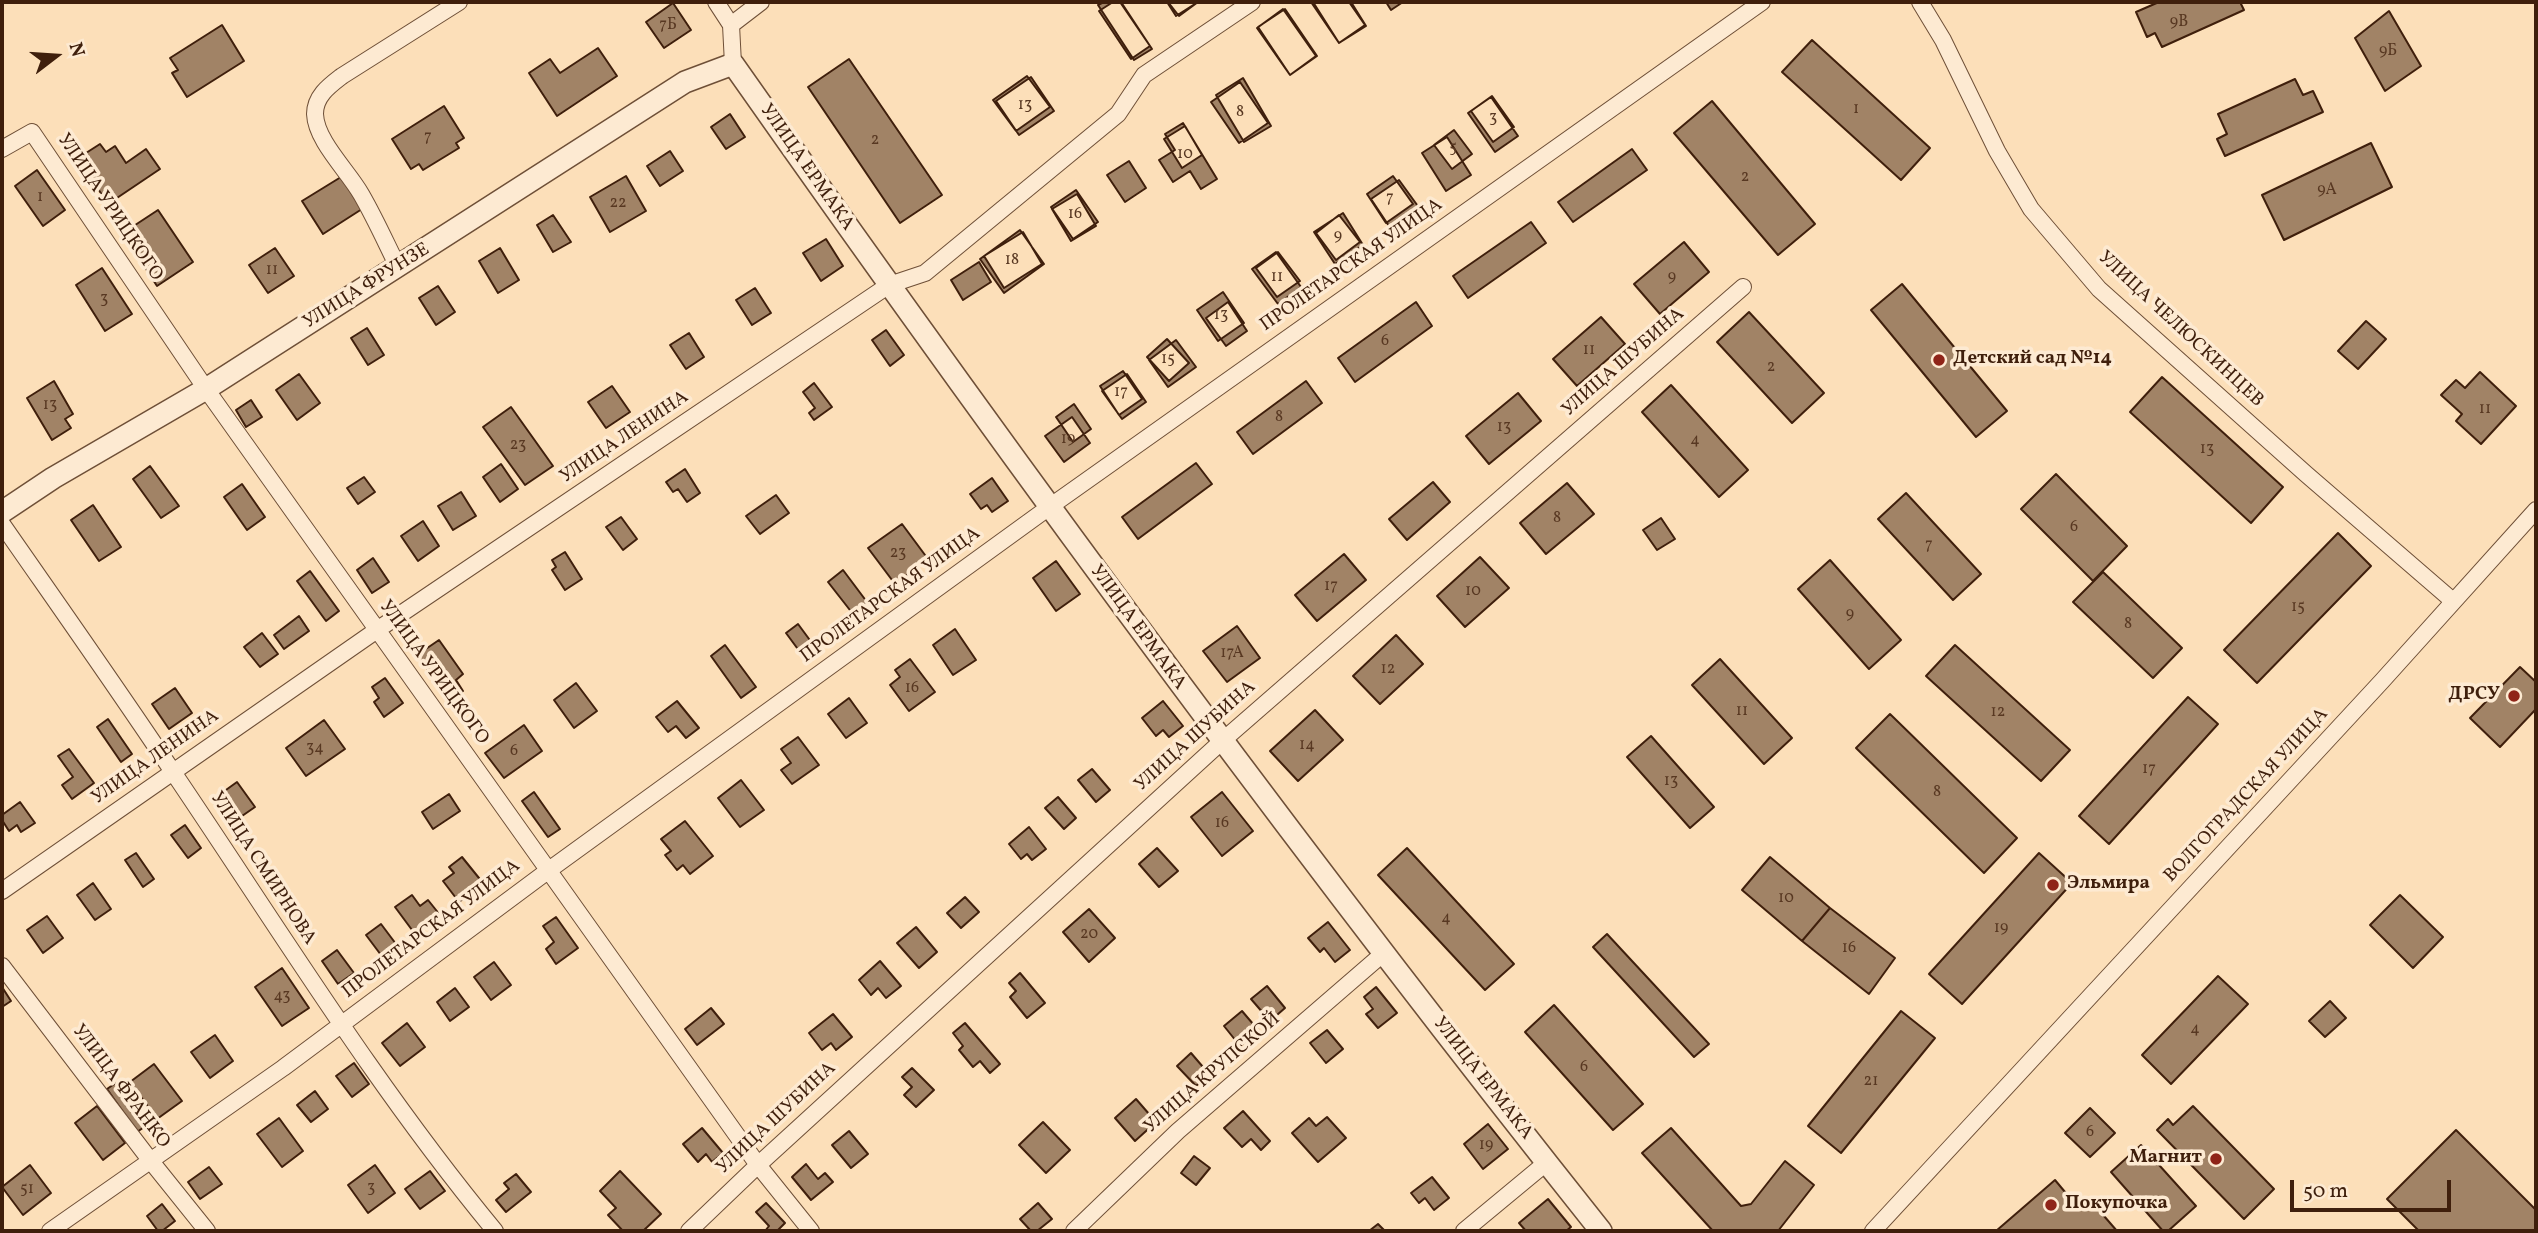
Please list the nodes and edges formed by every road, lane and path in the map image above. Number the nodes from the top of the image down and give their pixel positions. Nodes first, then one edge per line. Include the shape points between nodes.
1 (459, 2) edge
2 (716, 2) edge
3 (761, 2) edge
4 (1252, 2) edge
5 (1762, 2) edge
6 (1920, 2) edge
7 (731, 25) junction
8 (733, 64) junction
9 (2, 149) edge
10 (398, 267) junction
11 (889, 285) junction
12 (1743, 287) dead end
13 (206, 389) junction
14 (1048, 508) junction
15 (2536, 510) edge
16 (2, 512) edge
17 (2, 524) edge
18 (2453, 601) junction
19 (377, 631) junction
20 (1221, 741) junction
21 (173, 772) junction
22 (549, 870) junction
23 (2, 891) edge
24 (1385, 952) junction
25 (2, 966) edge
26 (340, 1026) junction
27 (150, 1160) junction
28 (1546, 1163) junction
29 (758, 1165) junction
30 (50, 1231) edge
31 (207, 1231) edge
32 (495, 1231) edge
33 (689, 1231) edge
34 (811, 1231) edge
35 (1074, 1231) edge
36 (1464, 1231) edge
37 (1601, 1231) edge
38 (1873, 1231) edge

1 - 10 street via 342,76 317,101 315,116 321,133 359,190
2 - 7 street
3 - 7 street
4 - 11 street, УЛИЦА ЛЕНИНА via 1144,75 1118,114 925,273
5 - 14 street, ПРОЛЕТАРСКАЯ УЛИЦА
6 - 18 street, УЛИЦА ЧЕЛЮСКИНЦЕВ via 2031,209 2099,289
7 - 8 street
8 - 10 street, УЛИЦА ФРУНЗЕ via 685,82
8 - 11 street, УЛИЦА ЕРМАКА
9 - 13 street, УЛИЦА УРИЦКОГО via 32,132
10 - 13 street, УЛИЦА ФРУНЗЕ
11 - 14 street, УЛИЦА ЕРМАКА
11 - 19 street, УЛИЦА ЛЕНИНА
12 - 20 street, УЛИЦА ШУБИНА
13 - 16 street, УЛИЦА ФРУНЗЕ
13 - 19 street, УЛИЦА УРИЦКОГО
14 - 20 street, УЛИЦА ЕРМАКА
14 - 22 street, ПРОЛЕТАРСКАЯ УЛИЦА
15 - 18 street, ВОЛГОГРАДСКАЯ УЛИЦА
17 - 21 street, УЛИЦА СМИРНОВА
18 - 38 street, ВОЛГОГРАДСКАЯ УЛИЦА
19 - 21 street, УЛИЦА ЛЕНИНА
19 - 22 street, УЛИЦА УРИЦКОГО
20 - 24 street, УЛИЦА ЕРМАКА
20 - 29 street, УЛИЦА ШУБИНА
21 - 23 street, УЛИЦА ЛЕНИНА
21 - 26 street, УЛИЦА СМИРНОВА
22 - 26 street, ПРОЛЕТАРСКАЯ УЛИЦА
22 - 29 street, УЛИЦА УРИЦКОГО
24 - 28 street, УЛИЦА ЕРМАКА
24 - 35 street, УЛИЦА КРУПСКОЙ via 1178,1131
25 - 27 street, УЛИЦА ФРАНКО
26 - 27 street, ПРОЛЕТАРСКАЯ УЛИЦА
26 - 32 street, УЛИЦА СМИРНОВА via 444,1170
27 - 30 street, ПРОЛЕТАРСКАЯ УЛИЦА
27 - 31 street, УЛИЦА ФРАНКО
28 - 36 street
28 - 37 street, УЛИЦА ЕРМАКА
29 - 33 street, УЛИЦА ШУБИНА
29 - 34 street, УЛИЦА УРИЦКОГО

